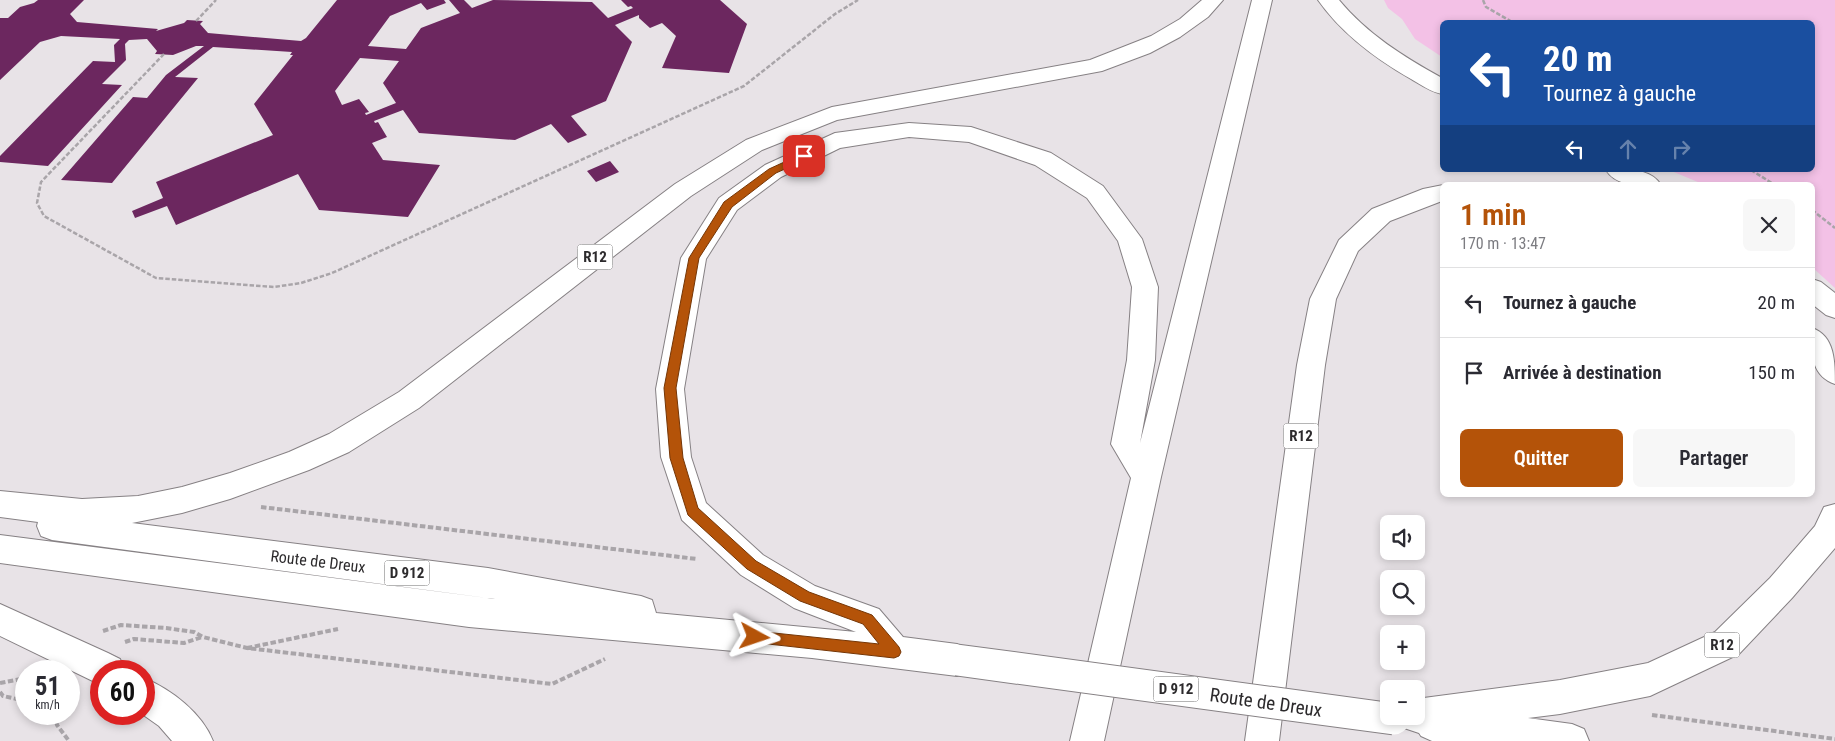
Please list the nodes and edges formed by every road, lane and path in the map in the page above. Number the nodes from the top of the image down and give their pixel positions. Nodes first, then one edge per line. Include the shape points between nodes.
1 (216, 0) edge
2 (858, 0) edge
3 (1213, 0) edge
4 (1262, 0) edge
5 (1328, 0) edge
6 (1484, 0) edge
7 (1509, 20) edge
8 (196, 21) dead end
9 (164, 54) dead end
10 (1440, 86) edge
11 (1622, 172) edge
12 (1754, 172) edge
13 (1643, 182) edge
14 (1770, 182) edge
15 (1440, 193) edge
16 (1815, 212) edge
17 (1835, 228) edge
18 (1815, 291) edge
19 (1835, 308) edge
20 (1815, 343) edge
21 (1835, 373) edge
22 (1146, 477) junction
23 (230, 486) junction
24 (0, 504) edge
25 (1835, 517) edge
26 (0, 519) edge
27 (0, 549) edge
28 (752, 565) junction
29 (0, 618) edge
30 (97, 633) dead end
31 (203, 637) junction
32 (812, 642) junction
33 (894, 652) junction
34 (609, 656) dead end
35 (113, 657) edge
36 (15, 681) edge
37 (0, 684) edge
38 (0, 692) edge
39 (15, 698) edge
40 (155, 703) edge
41 (1380, 713) edge
42 (1648, 714) dead end
43 (1425, 715) edge
44 (1425, 719) edge
45 (57, 725) edge
46 (1835, 739) edge
47 (69, 741) edge
48 (196, 741) edge
49 (1087, 741) edge
50 (1262, 741) edge
51 (1572, 741) edge

1 - 8 path
2 - 9 path via 835,14 744,86 332,273 274,287 156,278 44,216 37,203 42,182
3 - 23 main road, R12 via 1194,19 1168,36 1133,53 1094,66 832,114 754,145 683,190 409,400 339,443
4 - 22 main road
5 - 10 main road via 1341,18 1369,42 1397,63
6 - 7 path via 1486,7
11 - 13 main road
12 - 14 path
15 - 50 main road, R12 via 1381,215 1348,246 1323,299 1311,364
16 - 17 path
18 - 19 main road
20 - 21 main road
22 - 28 main road via 1125,444 1142,360 1145,287 1130,238 1095,192 1043,159 971,135 909,130 835,141 773,171 728,204 694,258 670,388 676,458 693,511
22 - 49 main road
23 - 24 main road, R12 via 138,508 82,512
23 - 28 path via 232,500 269,509
25 - 43 main road, R12 via 1826,536 1727,643 1650,679 1560,697
26 - 32 main road, Route de Dreux / D 912 via 488,583
27 - 32 main road, Route de Dreux / D 912 via 469,612
28 - 33 main road via 805,597 867,620
29 - 35 main road via 96,664
30 - 31 path via 121,625 194,632
31 - 34 path via 247,648 552,684
31 - 35 path via 184,642 134,639
32 - 33 main road, Route de Dreux / D 912
33 - 41 main road, Route de Dreux / D 912, bridge
36 - 37 path
38 - 39 path via 3,696
40 - 48 main road via 171,714
42 - 46 path
44 - 51 main road, Route de Dreux / D 912
45 - 47 path

